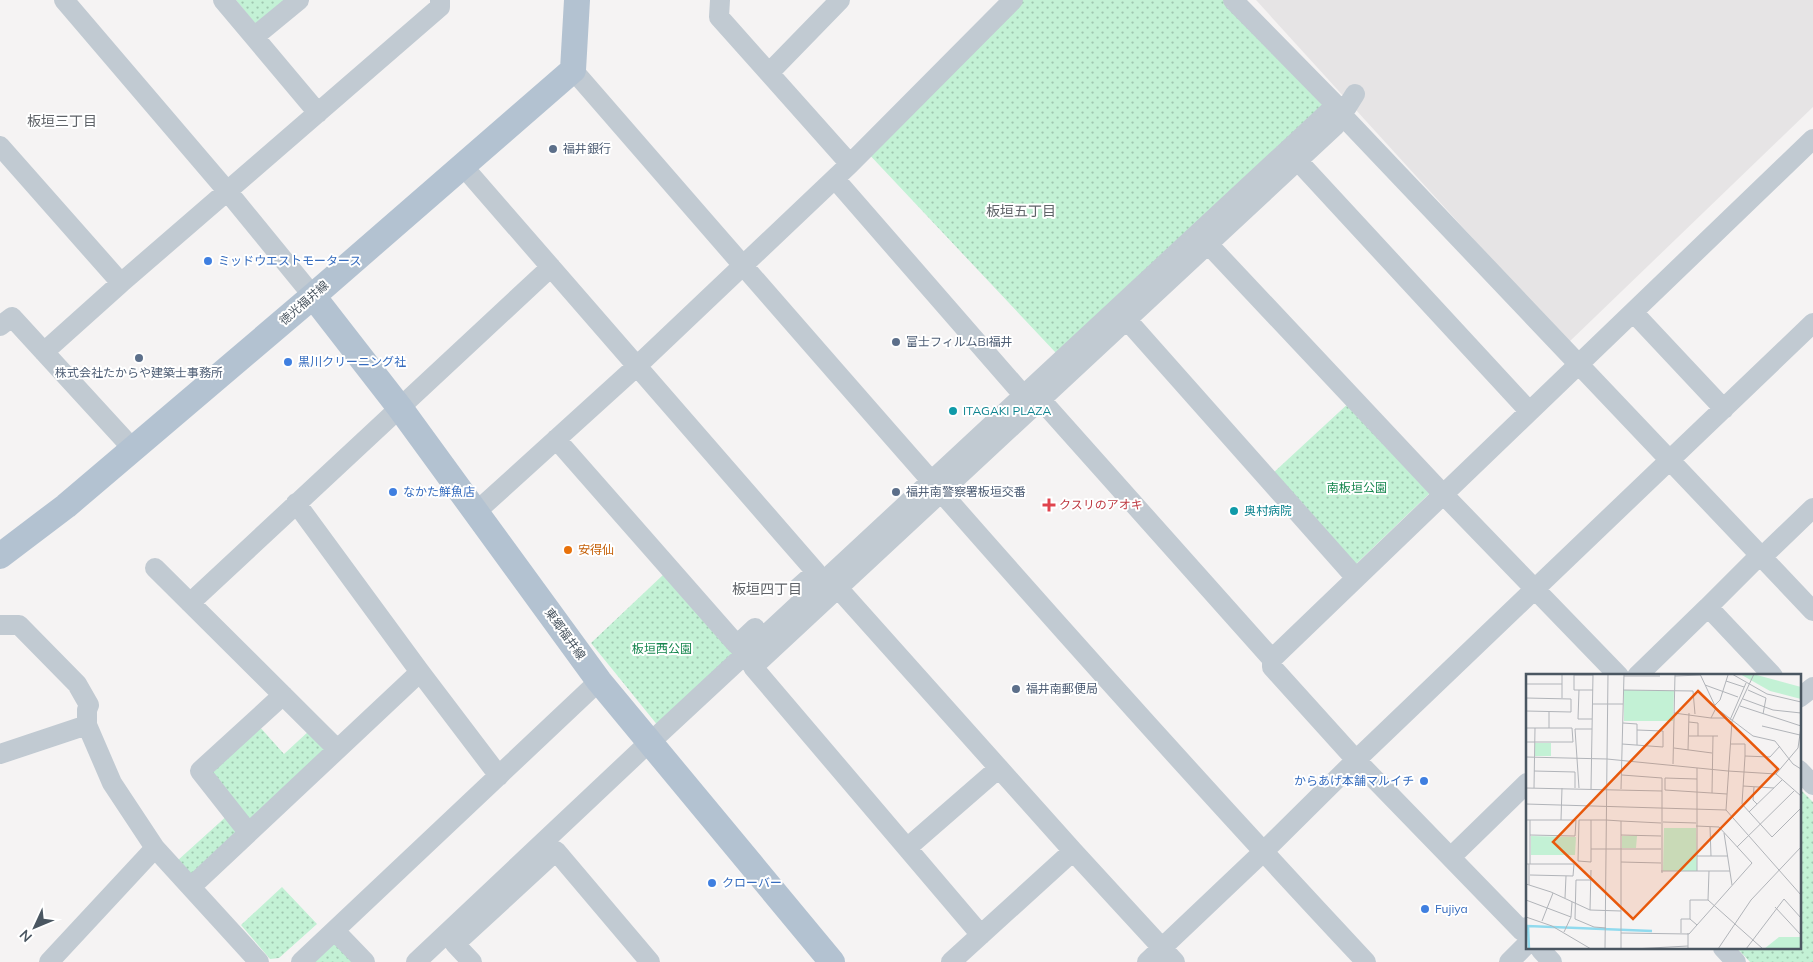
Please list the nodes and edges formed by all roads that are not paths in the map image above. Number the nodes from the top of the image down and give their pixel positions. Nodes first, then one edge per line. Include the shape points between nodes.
1 (64, 0) edge
2 (223, 0) edge
3 (298, 0) edge
4 (440, 0) edge
5 (577, 0) edge
6 (720, 0) edge
7 (840, 0) edge
8 (1013, 0) edge
9 (1234, 0) edge
10 (254, 37) junction
11 (572, 70) junction
12 (769, 72) junction
13 (1355, 94) dead end
14 (1339, 110) junction
15 (318, 113) junction
16 (1813, 139) edge
17 (0, 146) edge
18 (1298, 160) junction
19 (850, 164) junction
20 (462, 165) junction
21 (835, 179) junction
22 (228, 192) junction
23 (1208, 244) junction
24 (743, 264) junction
25 (550, 266) junction
26 (121, 283) junction
27 (313, 296) junction
28 (1633, 312) junction
29 (1127, 320) junction
30 (1813, 323) edge
31 (0, 326) edge
32 (44, 352) junction
33 (1579, 364) junction
34 (637, 366) junction
35 (1033, 398) junction
36 (400, 408) junction
37 (1724, 409) junction
38 (1530, 411) junction
39 (556, 439) junction
40 (133, 449) junction
41 (1671, 460) junction
42 (937, 487) junction
43 (1443, 494) junction
44 (296, 503) junction
45 (1813, 508) edge
46 (476, 512) junction
47 (0, 556) edge
48 (1761, 556) junction
49 (155, 568) dead end
50 (1356, 578) junction
51 (837, 587) junction
52 (1535, 590) junction
53 (190, 603) junction
54 (1708, 607) junction
55 (1813, 611) edge
56 (0, 626) edge
57 (1272, 658) junction
58 (420, 672) junction
59 (1617, 674) edge
60 (1639, 674) edge
61 (1771, 674) edge
62 (599, 681) junction
63 (1813, 687) edge
64 (283, 695) junction
65 (1800, 697) edge
66 (87, 725) junction
67 (657, 736) dead end
68 (337, 749) junction
69 (641, 750) dead end
70 (0, 754) edge
71 (1356, 760) junction
72 (998, 768) junction
73 (1800, 771) edge
74 (499, 776) junction
75 (1526, 784) edge
76 (1813, 785) edge
77 (248, 832) junction
78 (155, 848) junction
79 (907, 848) junction
80 (1073, 851) junction
81 (1263, 852) junction
82 (1451, 857) junction
83 (191, 886) junction
84 (1526, 927) edge
85 (338, 934) dead end
86 (981, 935) junction
87 (1526, 945) edge
88 (1541, 950) edge
89 (1725, 950) edge
90 (1168, 955) edge
91 (49, 962) edge
92 (259, 962) edge
93 (301, 962) edge
94 (365, 962) edge
95 (416, 962) edge
96 (472, 962) edge
97 (650, 962) edge
98 (832, 962) edge
99 (952, 962) edge
100 (1146, 962) edge
101 (1366, 962) edge
102 (1509, 962) edge
103 (1552, 962) edge
104 (1736, 962) edge

1 - 22 street
2 - 10 street
3 - 10 street
4 - 15 street via 440,7
5 - 11 main road
6 - 12 street via 719,16
7 - 12 street
8 - 19 street
9 - 14 street
10 - 15 street
11 - 20 main road, 徳光福井線
11 - 24 street
12 - 19 street
13 - 14 street
14 - 18 street via 1334,126
14 - 33 street
14 - 35 street
15 - 22 street
16 - 28 street
17 - 26 street
18 - 23 street
18 - 38 street
19 - 21 street
20 - 25 street
20 - 27 main road, 徳光福井線
21 - 24 street
21 - 35 street
22 - 26 street
22 - 27 street
23 - 29 street
23 - 43 street
24 - 34 street
24 - 42 street
25 - 34 street
25 - 36 street
26 - 32 street
27 - 36 main road, 東郷福井線
27 - 40 main road, 徳光福井線
28 - 33 street
28 - 37 street
29 - 35 street
29 - 50 street
30 - 37 street
31 - 32 street via 12,317
32 - 40 street
33 - 38 street
33 - 41 street
34 - 39 street
34 - 39 street via 816,572 737,645
35 - 42 street
35 - 57 street
36 - 44 street
36 - 46 main road, 東郷福井線
37 - 41 street
38 - 43 street
39 - 46 street
40 - 47 main road, 徳光福井線
41 - 48 street
41 - 52 street
42 - 51 street
42 - 67 street
42 - 81 street
43 - 50 street
43 - 52 street
44 - 53 street
44 - 58 street
45 - 48 street
46 - 62 main road, 東郷福井線
48 - 54 street
48 - 55 street
49 - 53 street
50 - 57 street
51 - 72 street
51 - 79 street via 753,667
52 - 59 street
52 - 71 street
53 - 64 street
54 - 60 street
54 - 61 street
56 - 66 street via 19,625 78,684 89,705
57 - 71 street via 1272,667
58 - 68 street
58 - 74 street
62 - 74 street
62 - 98 main road, 東郷福井線
63 - 65 street
64 - 68 street
64 - 77 street via 200,771
66 - 70 street
66 - 78 street via 112,783
68 - 77 street
69 - 95 street
71 - 81 street
71 - 82 street
72 - 79 street
72 - 80 street
73 - 76 street
74 - 93 street
75 - 82 street
77 - 83 street
78 - 83 street
78 - 91 street
79 - 86 street
80 - 86 street
80 - 90 street
81 - 90 street
81 - 101 street
82 - 84 street via 1522,931
83 - 92 street
85 - 94 street
86 - 99 street
87 - 102 street
88 - 103 street
89 - 104 street
90 - 100 street
96 - 97 street via 455,944 556,851

